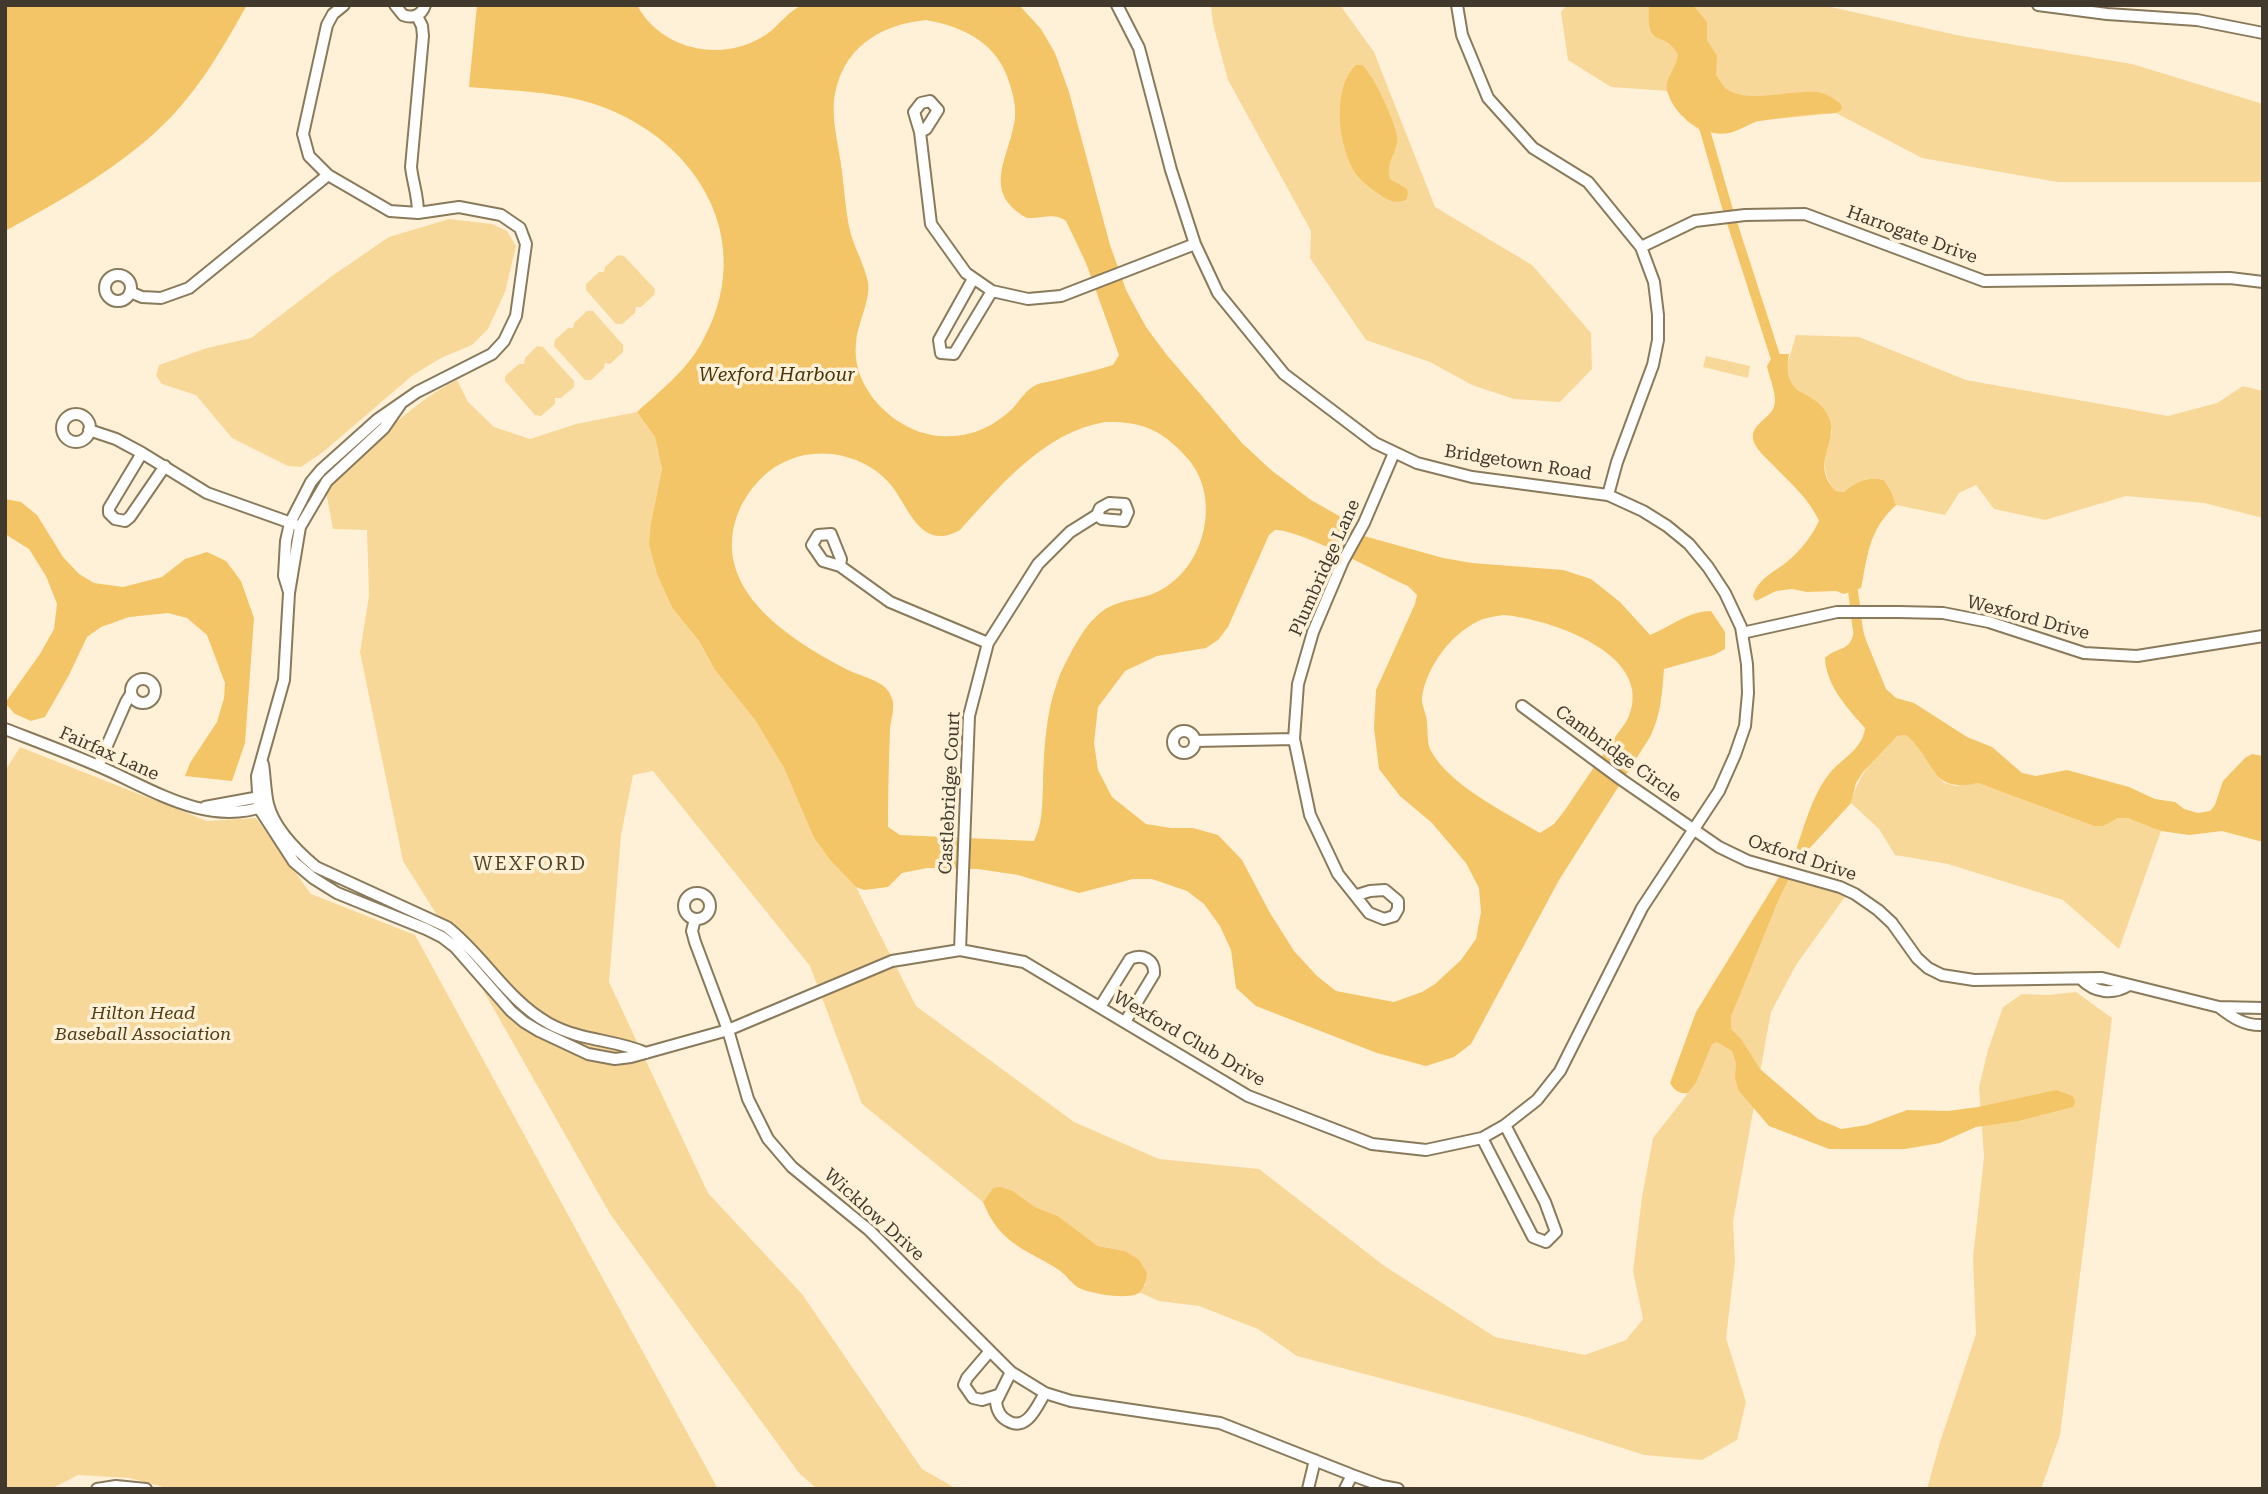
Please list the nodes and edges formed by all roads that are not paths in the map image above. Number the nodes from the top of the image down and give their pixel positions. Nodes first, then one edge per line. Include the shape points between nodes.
1 (344, 5) edge
2 (395, 5) edge
3 (425, 5) edge
4 (1117, 5) edge
5 (1457, 5) edge
6 (2038, 5) edge
7 (2108, 10) edge
8 (417, 16) junction
9 (2263, 33) edge
10 (920, 132) dead end
11 (328, 175) junction
12 (418, 213) junction
13 (1195, 244) junction
14 (1641, 247) junction
15 (973, 279) junction
16 (2263, 282) edge
17 (130, 292) dead end
18 (992, 292) junction
19 (89, 430) dead end
20 (142, 453) junction
21 (1394, 453) junction
22 (165, 466) junction
23 (1608, 495) junction
24 (1097, 515) dead end
25 (295, 525) junction
26 (840, 566) dead end
27 (1742, 633) junction
28 (2263, 636) edge
29 (988, 643) junction
30 (131, 694) dead end
31 (1522, 706) dead end
32 (5, 729) edge
33 (1294, 739) junction
34 (1195, 741) dead end
35 (98, 766) junction
36 (263, 801) junction
37 (1695, 830) junction
38 (1357, 895) dead end
39 (695, 919) dead end
40 (960, 950) junction
41 (1100, 1007) junction
42 (2219, 1007) junction
43 (2263, 1008) edge
44 (1125, 1022) junction
45 (2263, 1025) edge
46 (728, 1030) junction
47 (1505, 1125) junction
48 (1482, 1138) junction
49 (990, 1351) junction
50 (1011, 1372) junction
51 (1045, 1393) junction
52 (998, 1395) junction
53 (1315, 1460) junction
54 (1352, 1475) junction
55 (97, 1489) edge
56 (146, 1489) edge
57 (1308, 1489) edge
58 (1345, 1489) edge
59 (1398, 1489) edge

1 - 11 street via 327,25 303,134 309,156
2 - 8 street via 403,15
3 - 8 street
4 - 13 street, Bridgetown Road via 1139,48
5 - 14 street via 1462,35 1488,98 1533,149 1588,182
6 - 7 street
7 - 9 street
8 - 12 street via 423,36 411,167
10 - 15 street via 931,224
11 - 12 street, Wexford Club Drive via 390,211
11 - 17 street via 189,288 161,298
12 - 25 street, Wexford Club Drive via 459,207 501,215 520,228 526,244 516,316 492,354 400,405 384,428 327,481
13 - 18 street via 1061,296 1028,299
13 - 21 street, Bridgetown Road via 1218,293 1284,374
14 - 16 street, Harrogate Drive via 1695,221 1805,214 1984,281 2230,278
14 - 23 street via 1654,282 1658,340
15 - 18 street
15 - 18 street via 939,340 941,353 954,354
19 - 20 street
20 - 22 street
20 - 22 street via 109,508 115,519 130,517
21 - 23 street, Bridgetown Road via 1472,477
21 - 33 street, Plumbridge Lane via 1313,632 1298,684
22 - 25 street via 207,493
23 - 27 street, Bridgetown Road via 1643,511 1689,544 1725,593
24 - 29 street, Castlebridge Court via 1070,531 1038,564
25 - 36 street, Wexford Club Drive via 284,680 263,761
26 - 29 street via 890,602
27 - 28 street, Wexford Drive via 1837,612 1899,612 1943,613 1989,622 2084,653 2137,656
27 - 37 street, Wexford Club Drive via 1748,693 1745,726 1719,791
29 - 40 street, Castlebridge Court via 969,716
30 - 35 street
31 - 37 street, Cambridge Circle
32 - 35 street, Fairfax Lane
33 - 34 street
33 - 38 street, Plumbridge Lane via 1310,815 1338,874
35 - 36 street, Fairfax Lane via 174,802 200,808
36 - 46 street, Wexford Club Drive via 279,843 313,878 337,893 447,927 522,1004 566,1033 646,1053
37 - 42 street, Oxford Drive via 1748,861 1855,894 1892,923 1917,958 1942,975 1975,980 2102,978
37 - 47 street, Wexford Club Drive via 1642,908 1560,1071 1538,1100
39 - 46 street, Wicklow Drive via 695,942
40 - 41 street, Wexford Club Drive via 1024,962
40 - 46 street, Wexford Club Drive via 892,961
41 - 44 street, Wexford Club Drive
41 - 44 street via 1130,959 1150,960 1154,974
42 - 43 street, Oxford Drive
42 - 45 street, Oxford Drive via 2248,1025
44 - 48 street, Wexford Club Drive via 1248,1096 1372,1144 1426,1150
46 - 49 street, Wicklow Drive via 748,1100 768,1139 792,1167 869,1230
47 - 48 street, Wexford Club Drive
47 - 48 street via 1556,1232 1546,1242 1533,1237
49 - 50 street, Wicklow Drive
49 - 52 street via 964,1385 973,1398
50 - 51 street, Wicklow Drive
50 - 52 street
51 - 52 street via 1032,1415 1014,1424 999,1413
51 - 53 street, Wicklow Drive via 1220,1423
53 - 54 street, Wicklow Drive
53 - 57 street
54 - 58 street
54 - 59 street, Wicklow Drive
55 - 56 street

